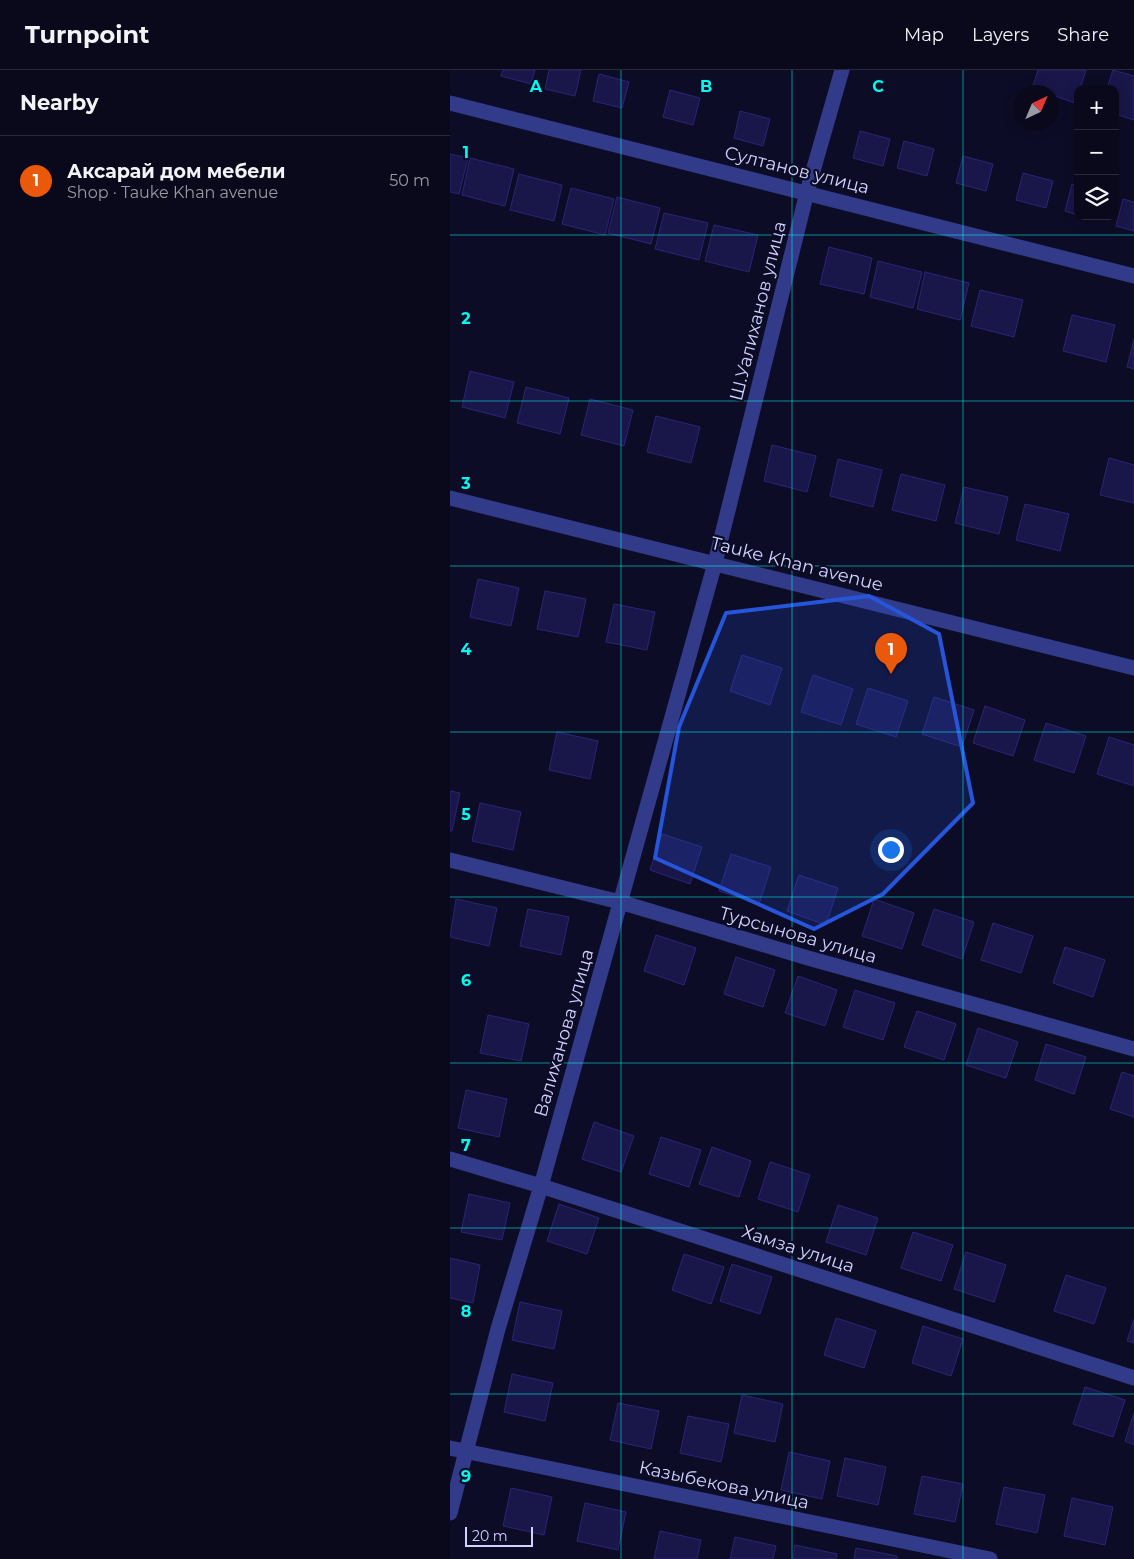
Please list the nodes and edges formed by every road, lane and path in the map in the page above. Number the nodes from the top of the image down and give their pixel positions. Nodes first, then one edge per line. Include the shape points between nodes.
1 (842, 70) edge
2 (450, 103) edge
3 (806, 192) junction
4 (1134, 276) edge
5 (450, 498) edge
6 (715, 563) junction
7 (1134, 668) edge
8 (450, 860) edge
9 (620, 902) junction
10 (1134, 1049) edge
11 (450, 1159) edge
12 (541, 1186) junction
13 (1134, 1378) edge
14 (450, 1448) edge
15 (468, 1452) junction
16 (450, 1513) edge
17 (990, 1559) edge

1 - 3 street, Ш.Уалиханов улица
2 - 3 street, Султанов улица
3 - 4 street, Султанов улица
3 - 6 street, Ш.Уалиханов улица
5 - 6 street, Tauke Khan avenue
6 - 7 street, Tauke Khan avenue
6 - 9 street, Валиханова улица
8 - 9 street, Турсынова улица
9 - 10 street, Турсынова улица
9 - 12 street, Валиханова улица
11 - 12 street, Хамза улица
12 - 13 street, Хамза улица
12 - 15 street, Валиханова улица via 498,1329
14 - 15 street, Казыбекова улица
15 - 16 street, Валиханова улица
15 - 17 street, Казыбекова улица

